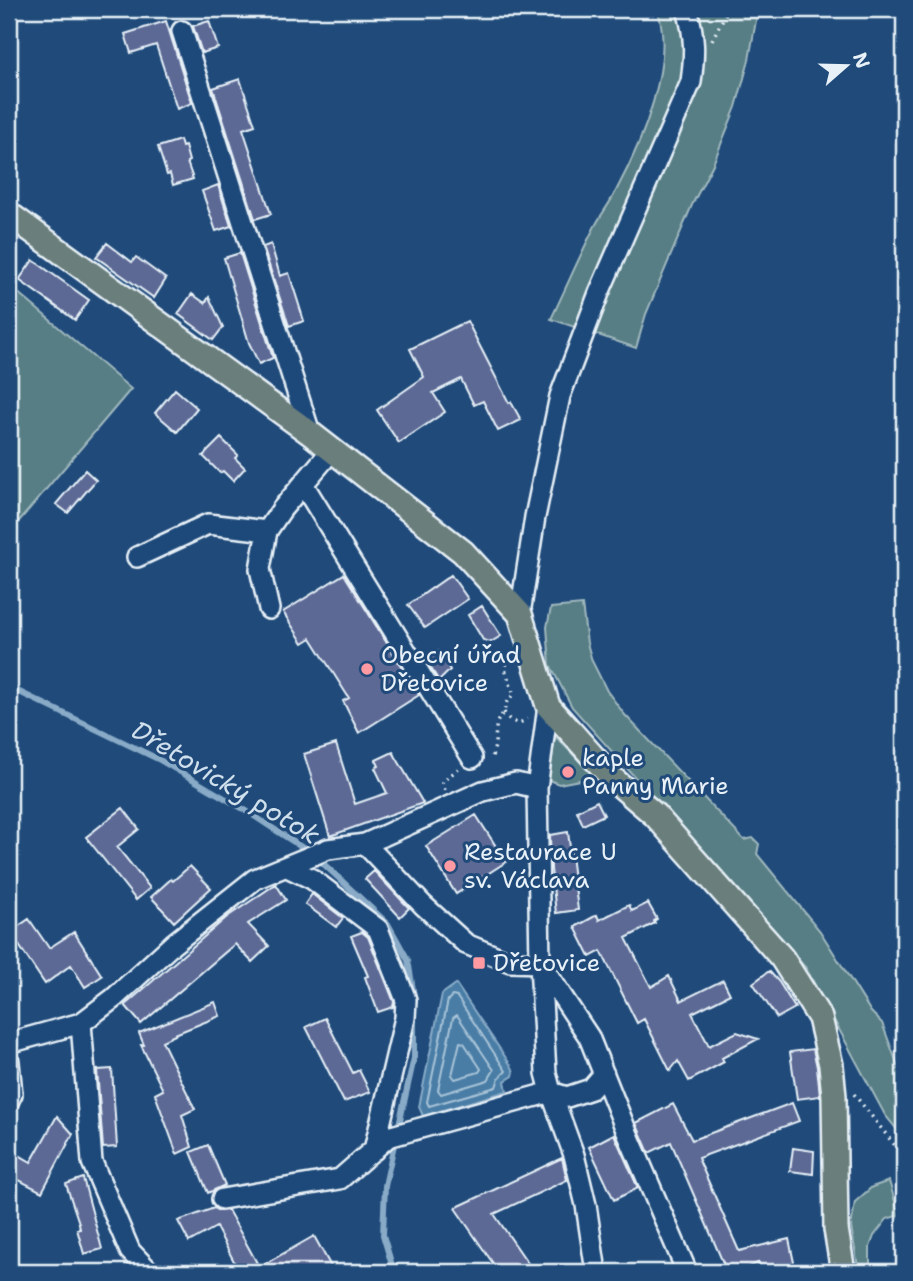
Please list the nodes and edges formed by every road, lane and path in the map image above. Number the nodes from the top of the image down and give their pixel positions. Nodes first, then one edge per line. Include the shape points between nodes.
1 (687, 9) edge
2 (182, 31) dead end
3 (9, 214) edge
4 (310, 433) junction
5 (332, 450) junction
6 (303, 484) junction
7 (267, 531) junction
8 (137, 558) dead end
9 (269, 609) dead end
10 (520, 614) junction
11 (514, 695) junction
12 (520, 695) dead end
13 (539, 711) junction
14 (504, 712) junction
15 (481, 759) junction
16 (537, 788) junction
17 (447, 794) dead end
18 (365, 844) junction
19 (295, 863) junction
20 (540, 963) junction
21 (81, 1023) junction
22 (9, 1043) edge
23 (9, 1062) edge
24 (831, 1065) junction
25 (604, 1074) junction
26 (551, 1092) junction
27 (9, 1100) edge
28 (374, 1150) junction
29 (904, 1157) edge
30 (222, 1199) dead end
31 (130, 1251) junction
32 (126, 1272) edge
33 (150, 1272) edge
34 (596, 1272) edge
35 (687, 1272) edge
36 (843, 1272) edge

1 - 10 street via 694,32 691,82 599,293 560,396
2 - 4 street
3 - 4 main road
4 - 5 main road
5 - 6 street
5 - 10 main road via 463,552
6 - 7 street
6 - 15 street
7 - 8 street via 208,524
7 - 9 street via 260,569
10 - 11 path via 505,669
10 - 13 main road
11 - 12 path
11 - 14 path via 507,699
13 - 14 path via 519,723 507,719
13 - 16 street
13 - 24 main road via 655,816 782,958 820,1018
14 - 15 path via 497,720 495,748
15 - 17 path via 442,782
16 - 18 street via 516,783 483,792
16 - 20 street
18 - 19 street via 328,849
18 - 20 street via 466,944 510,962
19 - 21 street via 255,879
19 - 28 street via 379,929 406,1000
20 - 25 street via 589,1037
20 - 26 street
21 - 22 street
21 - 31 street via 92,1162
23 - 27 street
24 - 29 path
24 - 36 main road via 835,1229
25 - 26 street via 591,1089 568,1097
25 - 35 street
26 - 28 street via 388,1137
26 - 34 street via 574,1155
28 - 30 street via 340,1180
31 - 32 street
31 - 33 street

